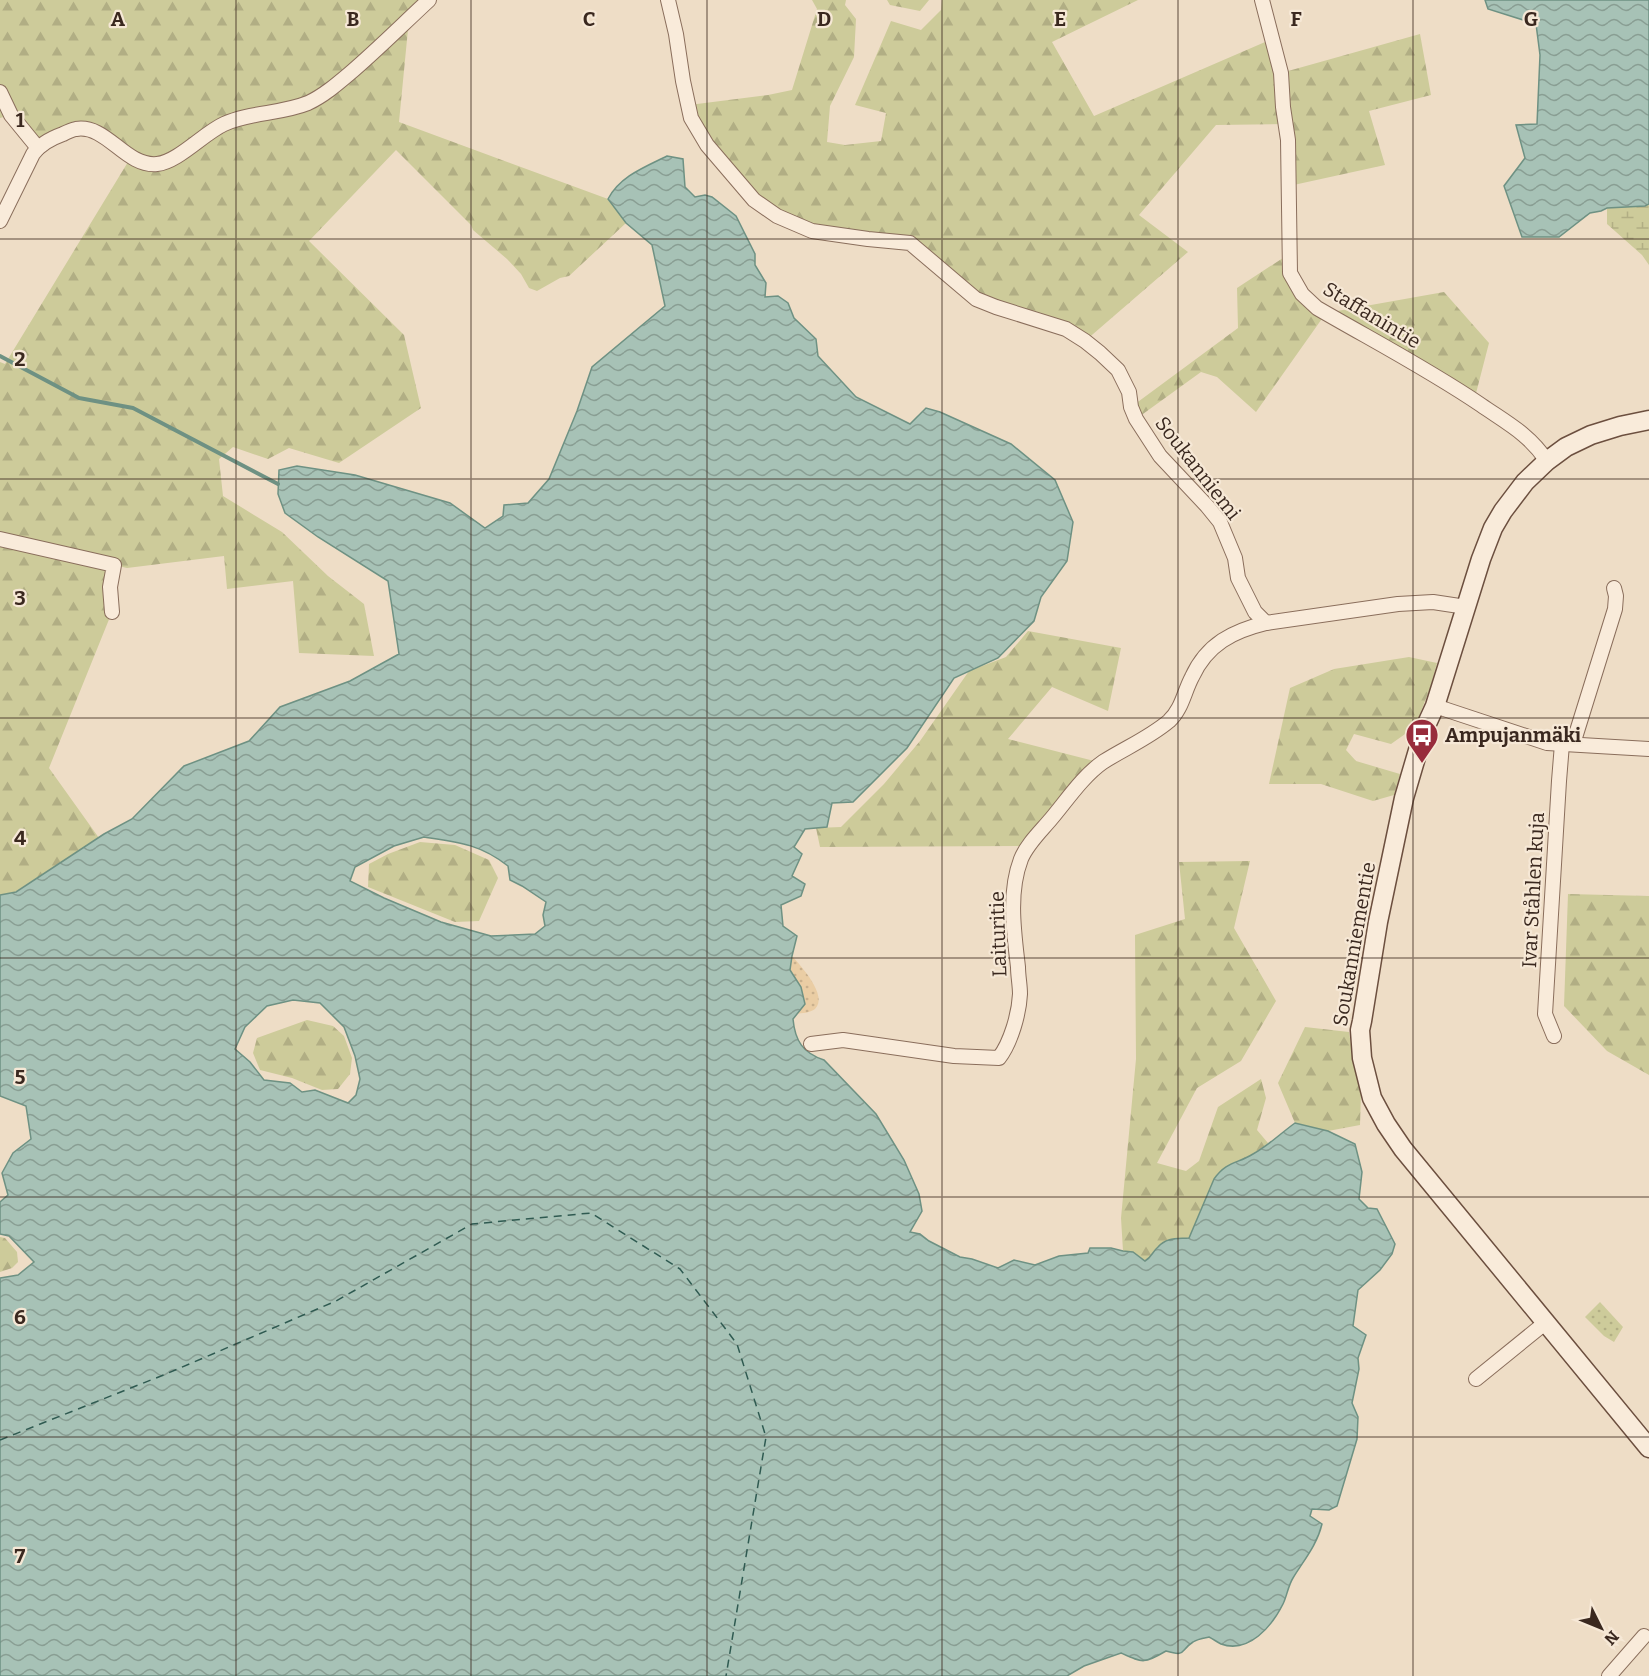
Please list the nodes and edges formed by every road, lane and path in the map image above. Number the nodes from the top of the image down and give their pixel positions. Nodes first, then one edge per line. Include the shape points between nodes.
1 (429, 0) edge
2 (668, 0) edge
3 (1262, 0) edge
4 (0, 92) edge
5 (38, 148) junction
6 (0, 221) edge
7 (1649, 420) edge
8 (1547, 462) junction
9 (0, 539) edge
10 (1614, 588) dead end
11 (1466, 607) junction
12 (112, 612) dead end
13 (1266, 623) junction
14 (1435, 706) junction
15 (1568, 744) junction
16 (1649, 749) edge
17 (1554, 1036) dead end
18 (811, 1044) dead end
19 (1545, 1323) junction
20 (1476, 1379) dead end
21 (1648, 1443) edge
22 (1644, 1636) dead end
23 (1609, 1676) edge

1 - 5 street via 327,93 289,109 223,124 170,160 145,163 93,130 76,129
2 - 13 street, Soukanniemi via 691,118 707,145 754,200 777,216 812,231 910,243 976,299 1066,329 1100,353 1118,370 1136,419 1160,456 1220,522 1235,558 1238,578 1255,612
3 - 8 street, Staffanintie via 1281,73 1288,141 1290,273 1302,294 1317,308 1451,385 1524,434
4 - 5 street via 11,115
5 - 6 street
7 - 8 street, Soukanniementie via 1591,435
8 - 11 street, Soukanniementie via 1525,482 1493,528
9 - 12 street via 120,567 110,587
10 - 15 street, Ivar Ståhlen kuja via 1616,609
11 - 13 street via 1433,602
11 - 14 street, Soukanniementie
13 - 18 street, Laituritie via 1242,629 1212,649 1192,676 1171,719 1086,777 1021,858 1013,896 1020,994 1012,1036 999,1058 954,1056 843,1040
14 - 15 street via 1537,740
14 - 19 street, Soukanniementie via 1404,798 1378,922 1360,1030 1362,1058 1372,1098 1403,1149
15 - 16 street
15 - 17 street, Ivar Ståhlen kuja via 1559,782 1545,1014
19 - 20 street
19 - 21 street, Soukanniementie
22 - 23 street

